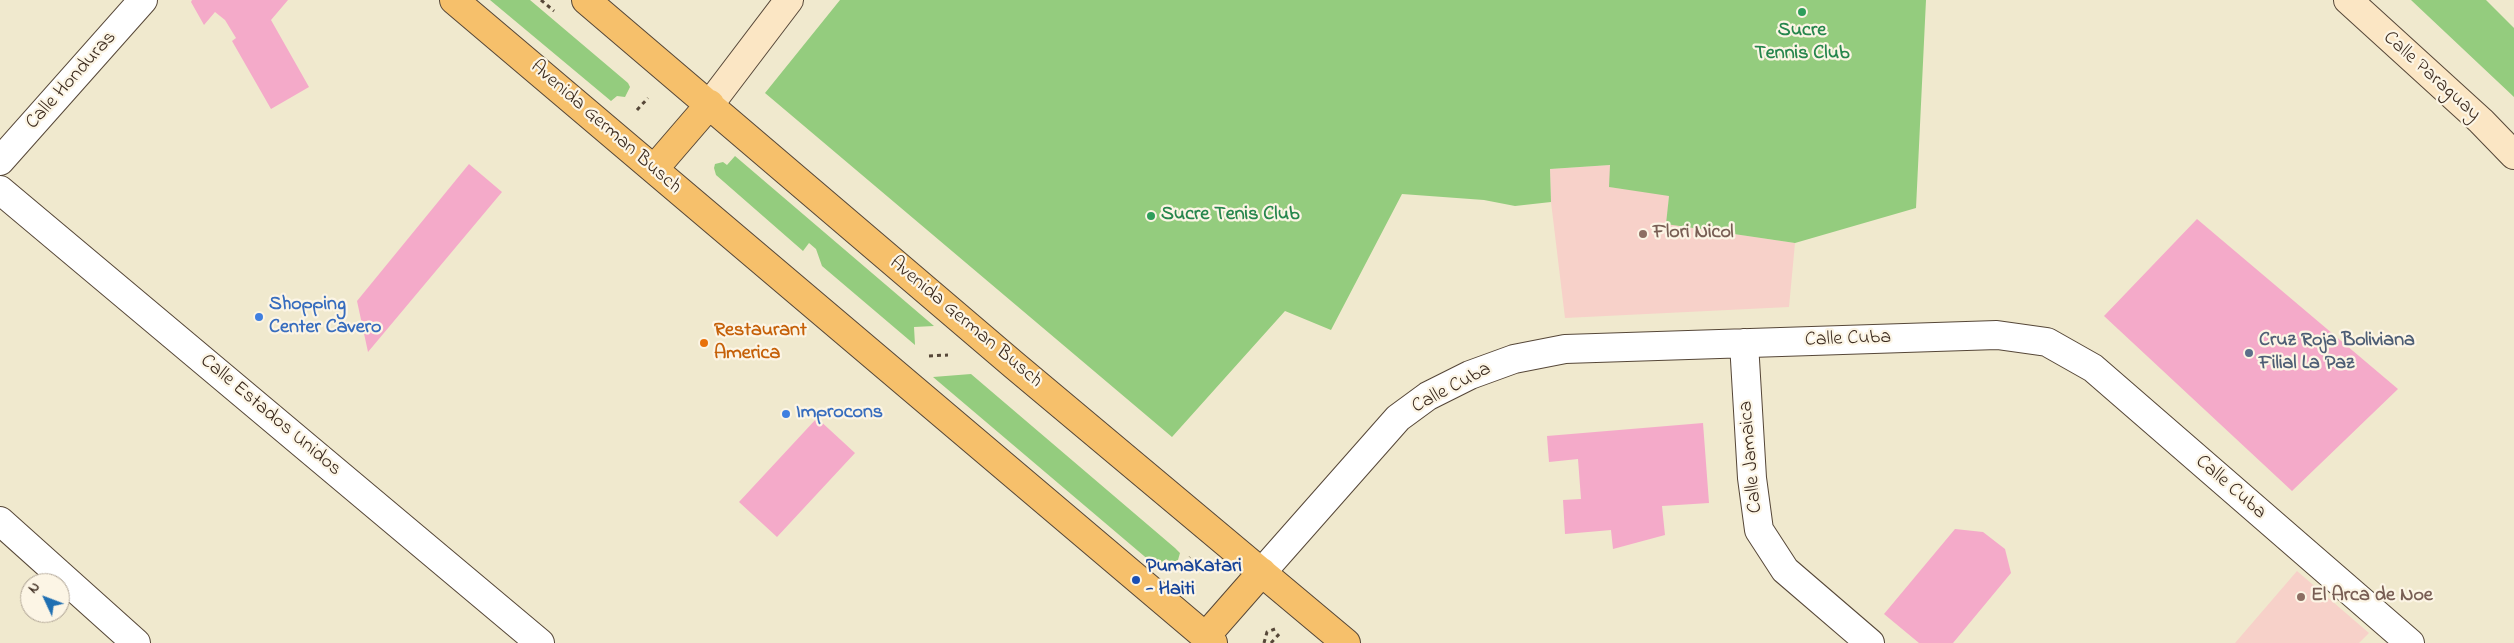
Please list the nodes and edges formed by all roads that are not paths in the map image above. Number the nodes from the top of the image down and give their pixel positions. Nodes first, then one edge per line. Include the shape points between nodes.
1 (143, 0) edge
2 (454, 0) edge
3 (586, 0) edge
4 (789, 0) edge
5 (2348, 0) edge
6 (710, 104) junction
7 (2514, 155) edge
8 (0, 161) edge
9 (654, 169) junction
10 (0, 190) edge
11 (1744, 343) junction
12 (0, 521) edge
13 (1262, 572) junction
14 (1206, 641) edge
15 (136, 643) edge
16 (540, 643) edge
17 (1346, 643) edge
18 (1870, 643) edge
19 (2410, 643) edge

1 - 8 street, Calle Honduras
2 - 9 main road, Avenida German Busch
3 - 6 main road, Avenida German Busch
4 - 6 street
5 - 7 street, Calle Paraguay
6 - 9 main road
6 - 13 main road, Avenida German Busch
9 - 14 main road, Avenida German Busch
10 - 16 street, Calle Estados Unidos
11 - 13 street, Calle Cuba via 1565,349 1514,358 1470,375 1428,396 1398,418
11 - 18 street, Calle Jamaica via 1752,478 1759,530 1785,570
11 - 19 street, Calle Cuba via 1997,335 2047,342 2093,368
12 - 15 street
13 - 14 main road
13 - 17 main road, Avenida German Busch

